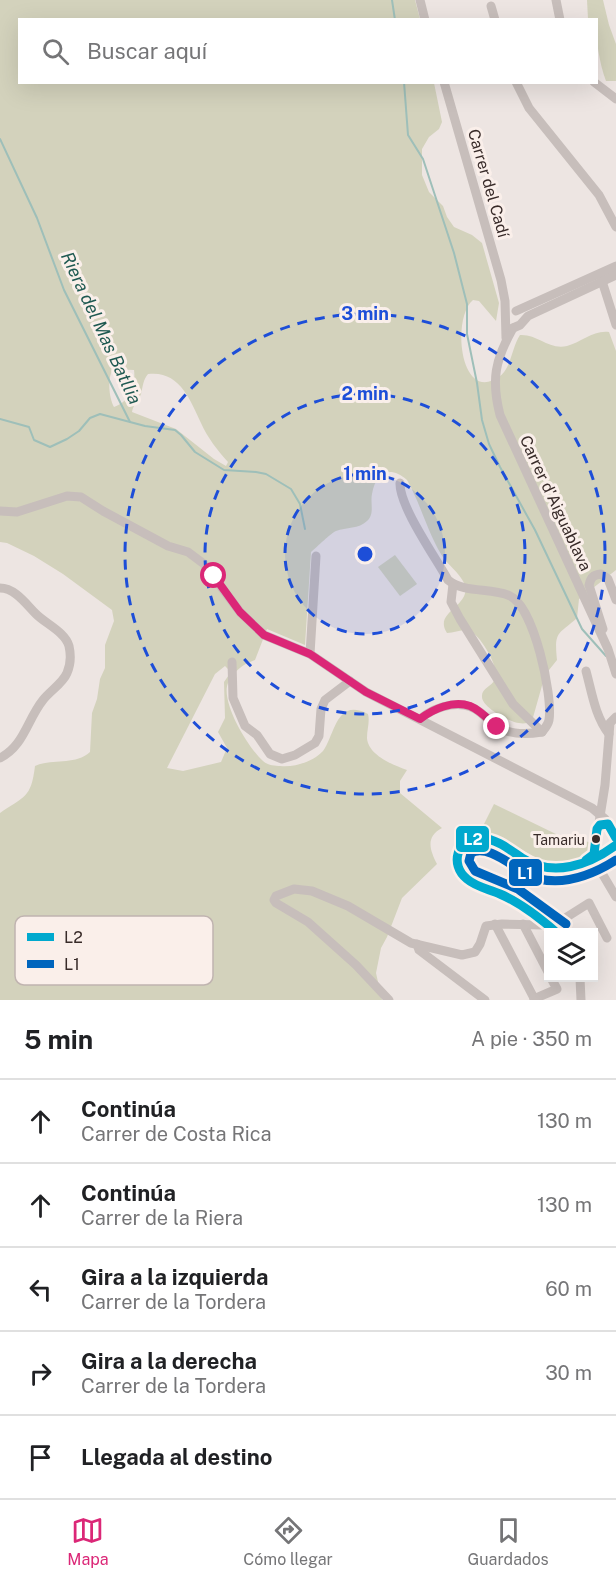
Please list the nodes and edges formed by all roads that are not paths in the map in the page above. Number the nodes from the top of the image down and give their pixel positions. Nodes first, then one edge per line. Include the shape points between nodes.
1 (420, 0) edge
2 (556, 0) edge
3 (491, 6) dead end
4 (424, 18) edge
5 (494, 18) edge
6 (560, 18) edge
7 (445, 84) edge
8 (517, 84) edge
9 (597, 84) edge
10 (616, 99) edge
11 (616, 226) edge
12 (616, 266) edge
13 (616, 275) edge
14 (602, 281) junction
15 (504, 292) junction
16 (515, 311) junction
17 (511, 324) junction
18 (616, 325) edge
19 (400, 483) dead end
20 (0, 511) edge
21 (316, 556) dead end
22 (453, 584) junction
23 (0, 588) edge
24 (616, 600) edge
25 (608, 649) junction
26 (310, 654) junction
27 (232, 662) dead end
28 (586, 671) dead end
29 (616, 674) edge
30 (350, 681) junction
31 (616, 717) edge
32 (420, 719) junction
33 (542, 732) junction
34 (609, 734) junction
35 (0, 758) edge
36 (607, 764) junction
37 (616, 771) edge
38 (600, 813) junction
39 (616, 838) edge
40 (616, 845) edge
41 (591, 857) junction
42 (616, 897) edge
43 (495, 924) junction
44 (523, 924) junction
45 (551, 928) edge
46 (552, 928) edge
47 (558, 928) edge
48 (607, 938) dead end
49 (417, 944) junction
50 (544, 963) edge
51 (553, 982) edge
52 (580, 982) edge
53 (534, 999) edge
54 (389, 1000) edge
55 (485, 1000) edge
56 (581, 1000) edge

1 - 4 street
2 - 6 street
3 - 5 street
7 - 15 street, Carrer del Cadí
8 - 11 street via 529,108 599,195
9 - 10 street
12 - 16 street
13 - 14 street
14 - 17 street
14 - 18 street
15 - 16 street, Carrer del Cadí
15 - 17 street, Carrer del Cadí
16 - 17 street via 510,311
16 - 17 street, Carrer del Cadí via 522,317
17 - 25 street, Carrer d'Aiguablava via 496,365 500,415
19 - 22 street via 405,505
20 - 26 street via 17,512 68,496 81,497 168,546 188,552 204,564 258,630
21 - 26 street
22 - 33 street via 451,602 460,619 513,704
22 - 33 street via 509,595 522,608 538,648 549,696 549,722
23 - 35 street via 14,592 62,635 71,655 67,675 41,703 18,745
24 - 25 street via 608,579 601,574 591,578 589,585
25 - 29 street, Carrer d'Aiguablava
26 - 30 street
27 - 30 street via 233,698 245,726 270,754 282,759 315,743 325,700
28 - 34 street via 597,712
30 - 32 street
31 - 34 street via 610,723
32 - 33 street via 435,709 465,705 505,730
32 - 38 street
34 - 36 street
36 - 37 street
36 - 38 street
38 - 39 street
38 - 41 street
40 - 41 street
41 - 42 street
41 - 46 street via 570,868 554,869 540,867 493,840 467,839 457,849 464,878 505,896
43 - 44 street
43 - 49 street via 486,926 478,949 467,956
43 - 53 street
44 - 45 street
44 - 50 street
47 - 48 street via 589,903
49 - 54 street via 312,891 294,889 274,900 308,922
49 - 55 street via 419,950
51 - 53 street via 557,989
52 - 56 street

